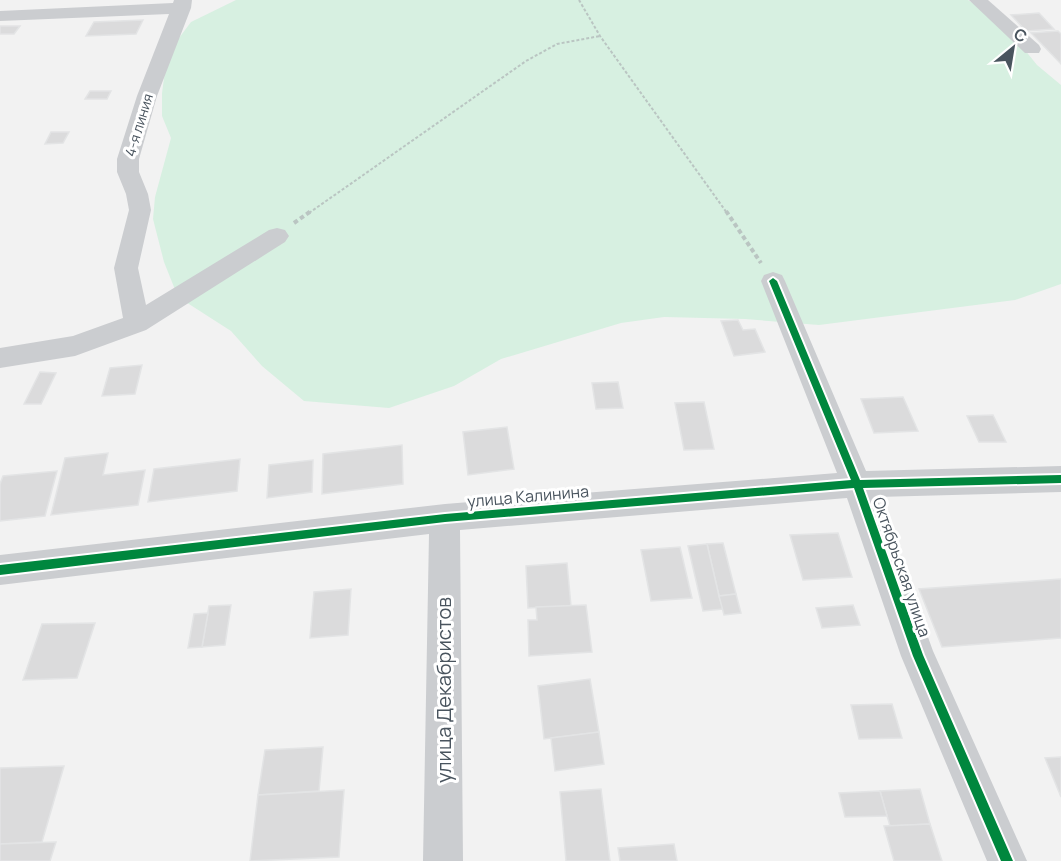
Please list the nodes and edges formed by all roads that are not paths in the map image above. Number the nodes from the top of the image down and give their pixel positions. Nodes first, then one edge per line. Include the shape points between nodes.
1 (978, 0) edge
2 (182, 4) edge
3 (0, 16) edge
4 (1032, 49) dead end
5 (277, 236) road end
6 (773, 281) road end
7 (137, 323) junction
8 (0, 358) edge
9 (1061, 479) edge
10 (857, 484) junction
11 (445, 518) junction
12 (0, 570) edge
13 (443, 861) edge
14 (1007, 861) edge

1 - 4 street
2 - 3 street
2 - 7 street, 4-я линия via 128,159 140,210 126,268
5 - 7 street
6 - 10 street, Октябрьская улица
7 - 8 street via 75,346
9 - 10 street, улица Калинина
10 - 11 street, улица Калинина
10 - 14 street, Октябрьская улица via 918,656
11 - 12 street, улица Калинина
11 - 13 street, улица Декабристов

